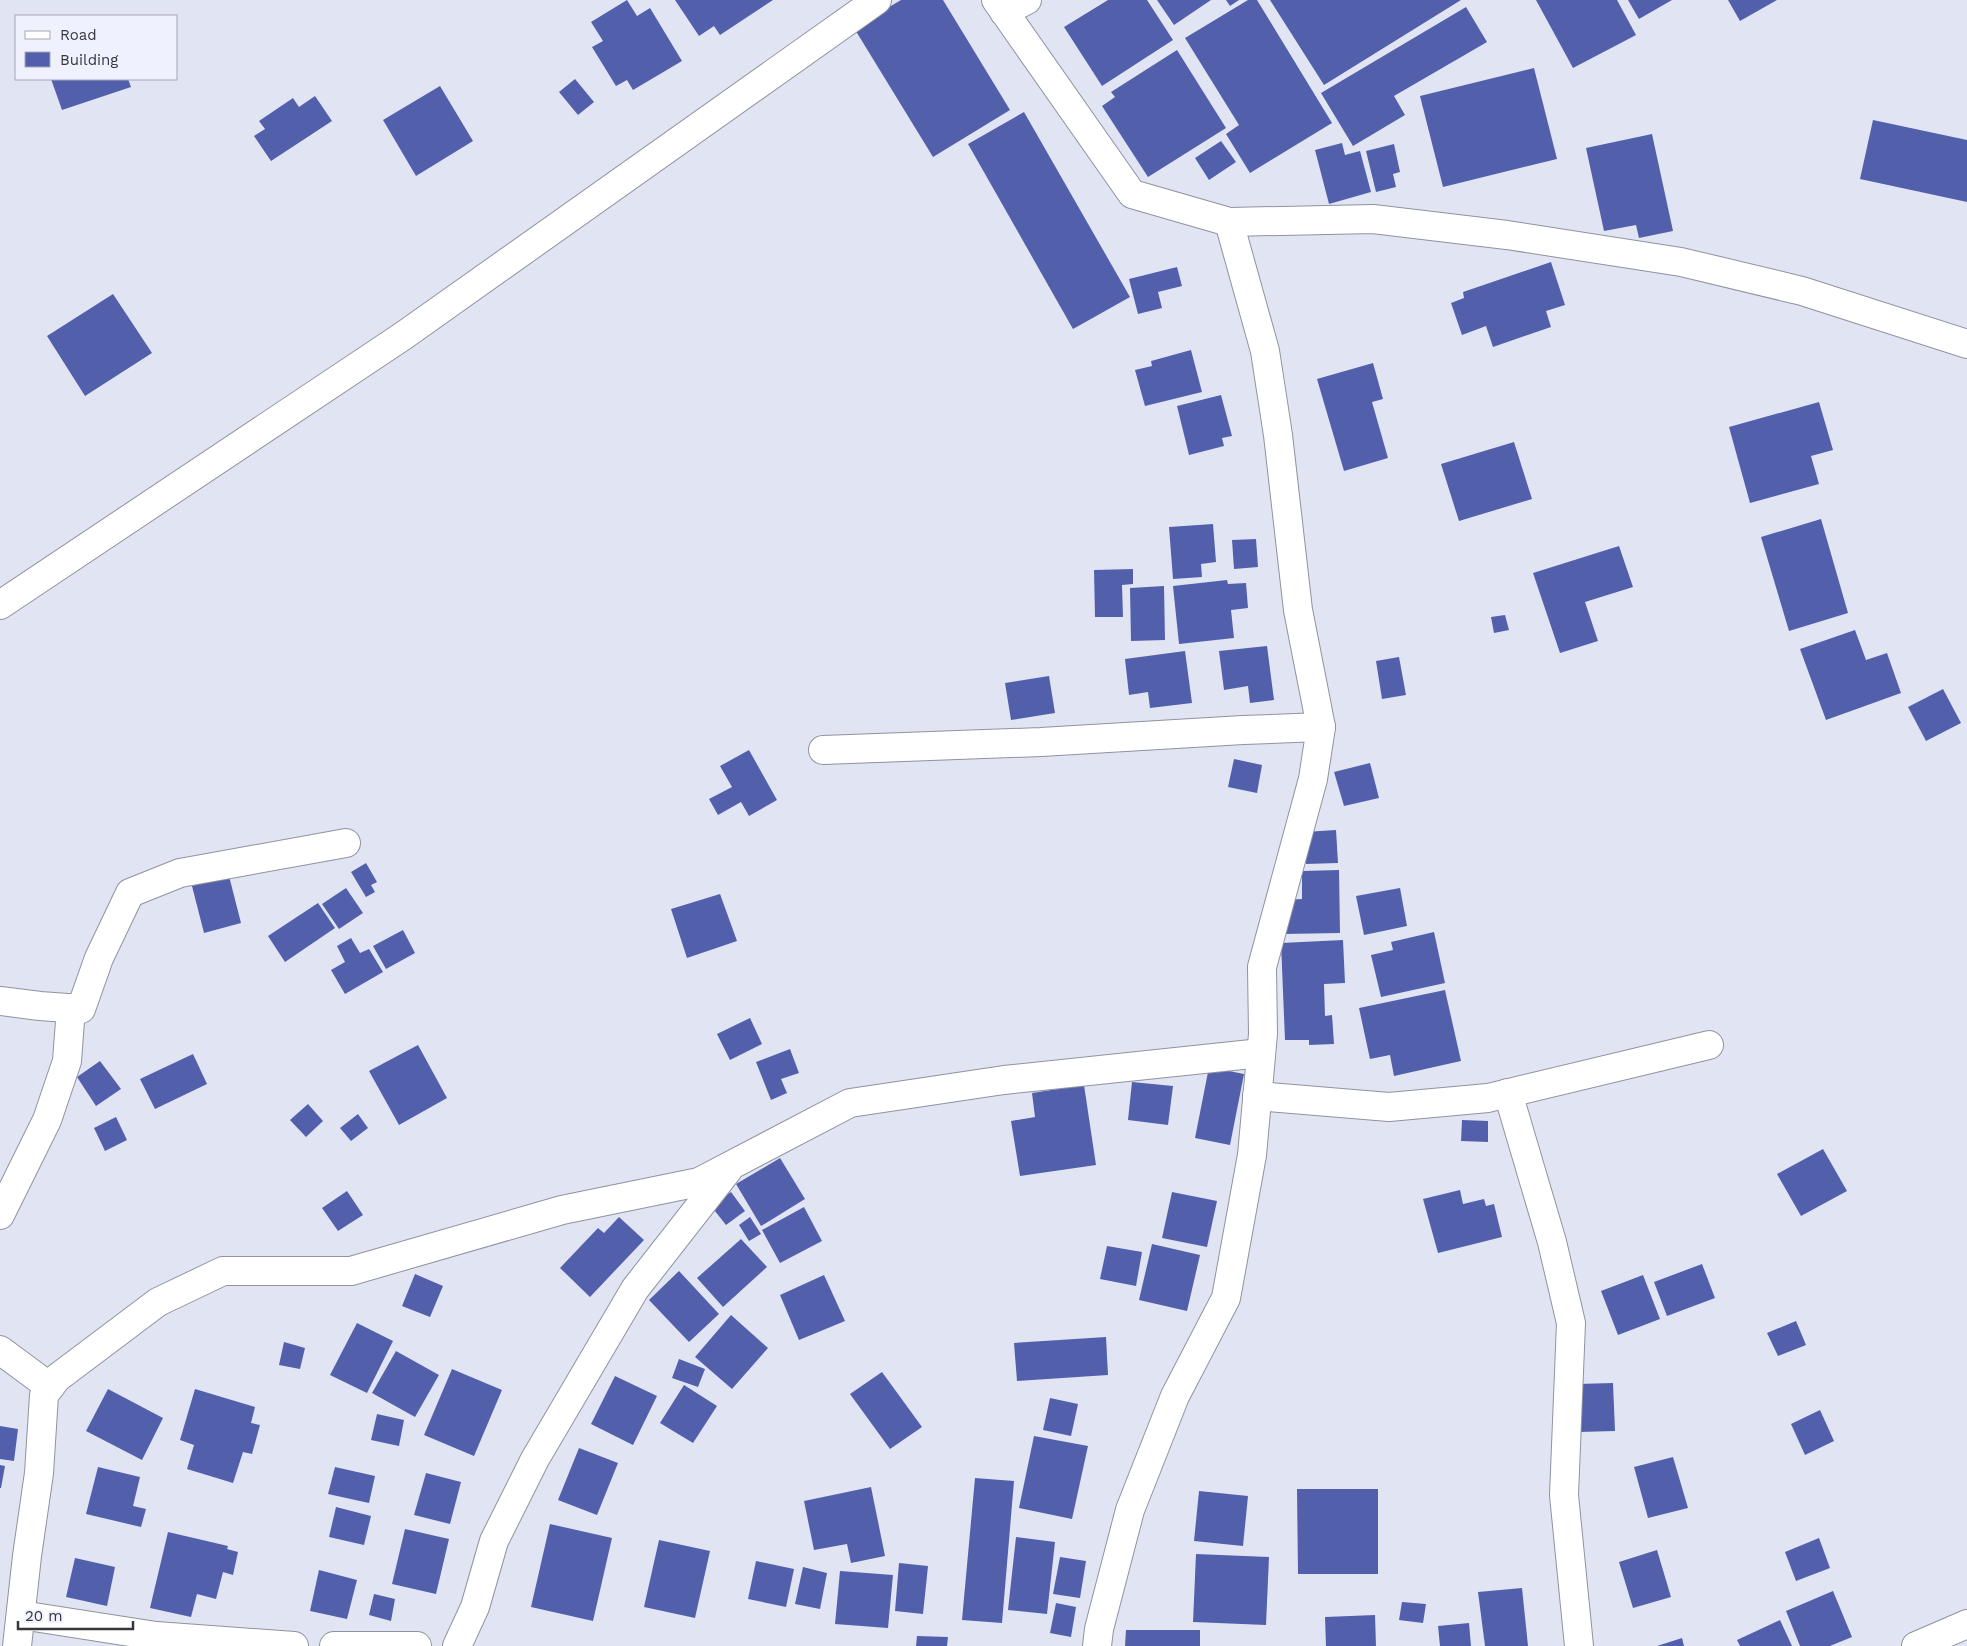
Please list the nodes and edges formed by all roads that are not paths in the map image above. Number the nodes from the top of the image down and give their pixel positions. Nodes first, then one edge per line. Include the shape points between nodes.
1 (877, 0) edge
2 (1009, 4) edge
3 (1229, 222) junction
4 (1967, 344) edge
5 (0, 605) edge
6 (1321, 727) junction
7 (823, 750) dead end
8 (346, 843) dead end
9 (0, 1001) edge
10 (71, 1008) junction
11 (1709, 1045) dead end
12 (1261, 1054) junction
13 (1508, 1093) junction
14 (1257, 1096) junction
15 (732, 1165) junction
16 (0, 1215) edge
17 (0, 1350) edge
18 (50, 1387) junction
19 (21, 1615) junction
20 (1967, 1624) edge
21 (17, 1646) edge
22 (294, 1646) edge
23 (334, 1646) edge
24 (417, 1646) edge
25 (457, 1646) edge
26 (1097, 1646) edge
27 (1579, 1646) edge
28 (1916, 1646) edge

1 - 5 street via 403,336
2 - 3 street via 1132,194
3 - 4 street via 1373,219 1507,235 1682,262 1802,291
3 - 6 street via 1265,351 1298,610
6 - 7 street
6 - 12 street via 1313,779 1262,967
8 - 10 street via 180,873 130,893 99,958 81,1009
9 - 10 street
10 - 16 street via 67,1061 47,1120
11 - 13 street
12 - 14 street
12 - 15 street via 1004,1080 850,1103
13 - 14 street via 1389,1108
13 - 27 street via 1552,1242 1571,1323 1564,1495
14 - 26 street via 1252,1155 1226,1298 1175,1396 1130,1510
15 - 18 street via 699,1182 562,1210 352,1271 223,1271 158,1302 56,1378
15 - 25 street via 635,1289 536,1459 494,1541 475,1607
17 - 18 street
18 - 19 street via 44,1394 39,1473
19 - 21 street
19 - 22 street via 156,1636
20 - 28 street
23 - 24 street

